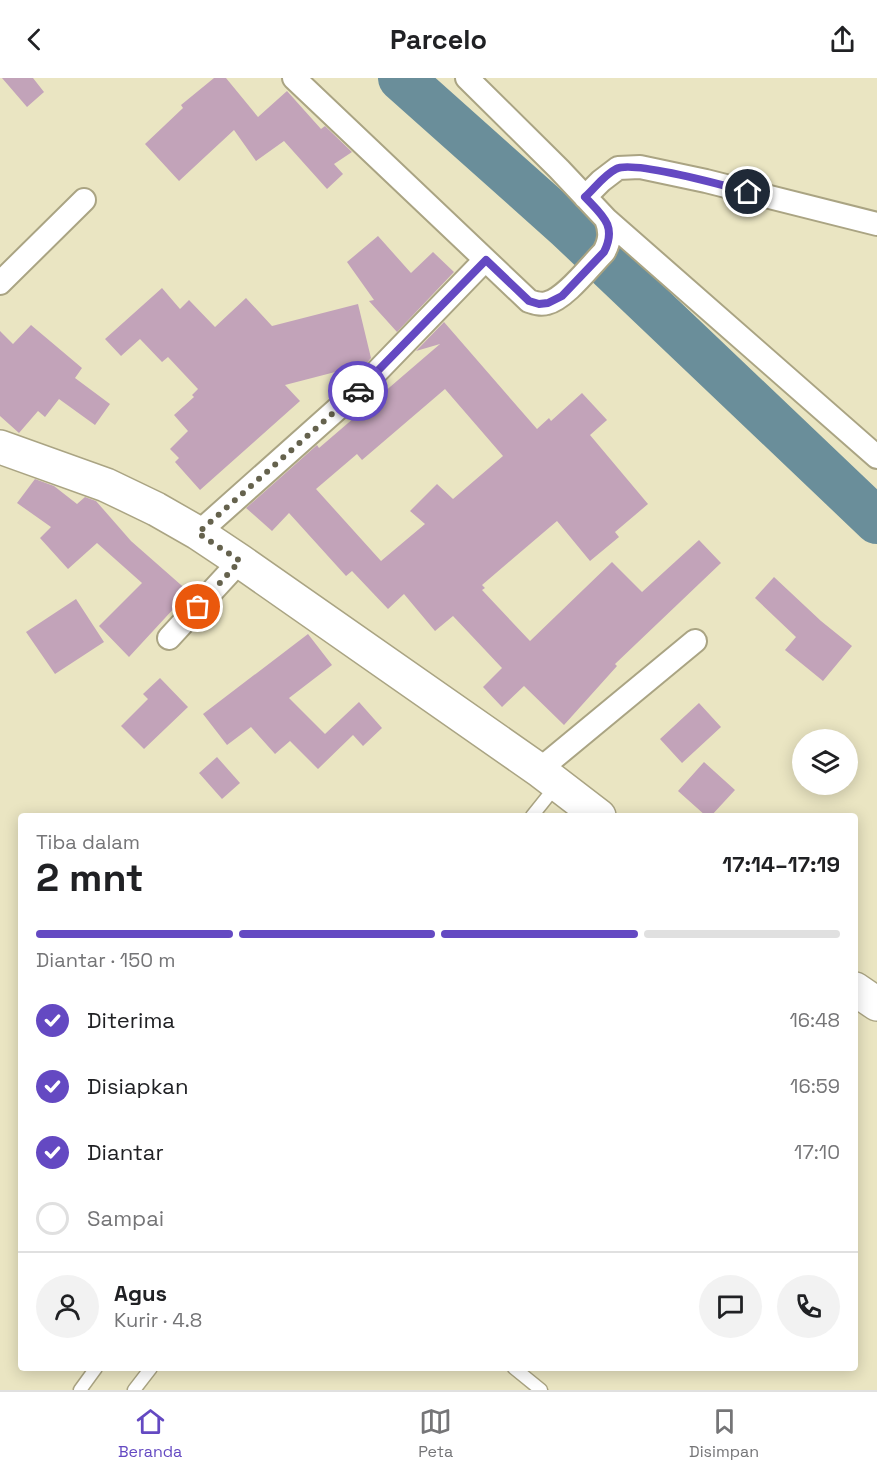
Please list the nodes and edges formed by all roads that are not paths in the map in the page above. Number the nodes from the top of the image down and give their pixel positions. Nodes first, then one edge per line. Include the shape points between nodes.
1 (294, 78) edge
2 (467, 78) edge
3 (585, 197) junction
4 (84, 201) dead end
5 (606, 219) junction
6 (877, 224) edge
7 (486, 260) junction
8 (0, 283) edge
9 (0, 447) edge
10 (877, 457) edge
11 (198, 533) junction
12 (240, 561) junction
13 (169, 638) dead end
14 (695, 641) dead end
15 (548, 778) junction
16 (533, 813) edge
17 (591, 813) edge
18 (858, 991) edge
19 (877, 1004) edge
20 (94, 1371) edge
21 (149, 1371) edge
22 (518, 1371) edge
23 (80, 1390) edge
24 (134, 1390) edge
25 (541, 1390) edge

1 - 7 street
2 - 3 street
3 - 5 street
3 - 6 street via 618,168 640,167
4 - 8 street
5 - 7 street via 609,236 604,252 562,296 548,303 529,301
5 - 10 street
7 - 11 street via 363,386
9 - 11 main road via 106,485
11 - 12 main road
12 - 13 street
12 - 15 main road
14 - 15 street
15 - 16 lane
15 - 17 main road
18 - 19 main road
20 - 23 lane
21 - 24 lane
22 - 25 lane

